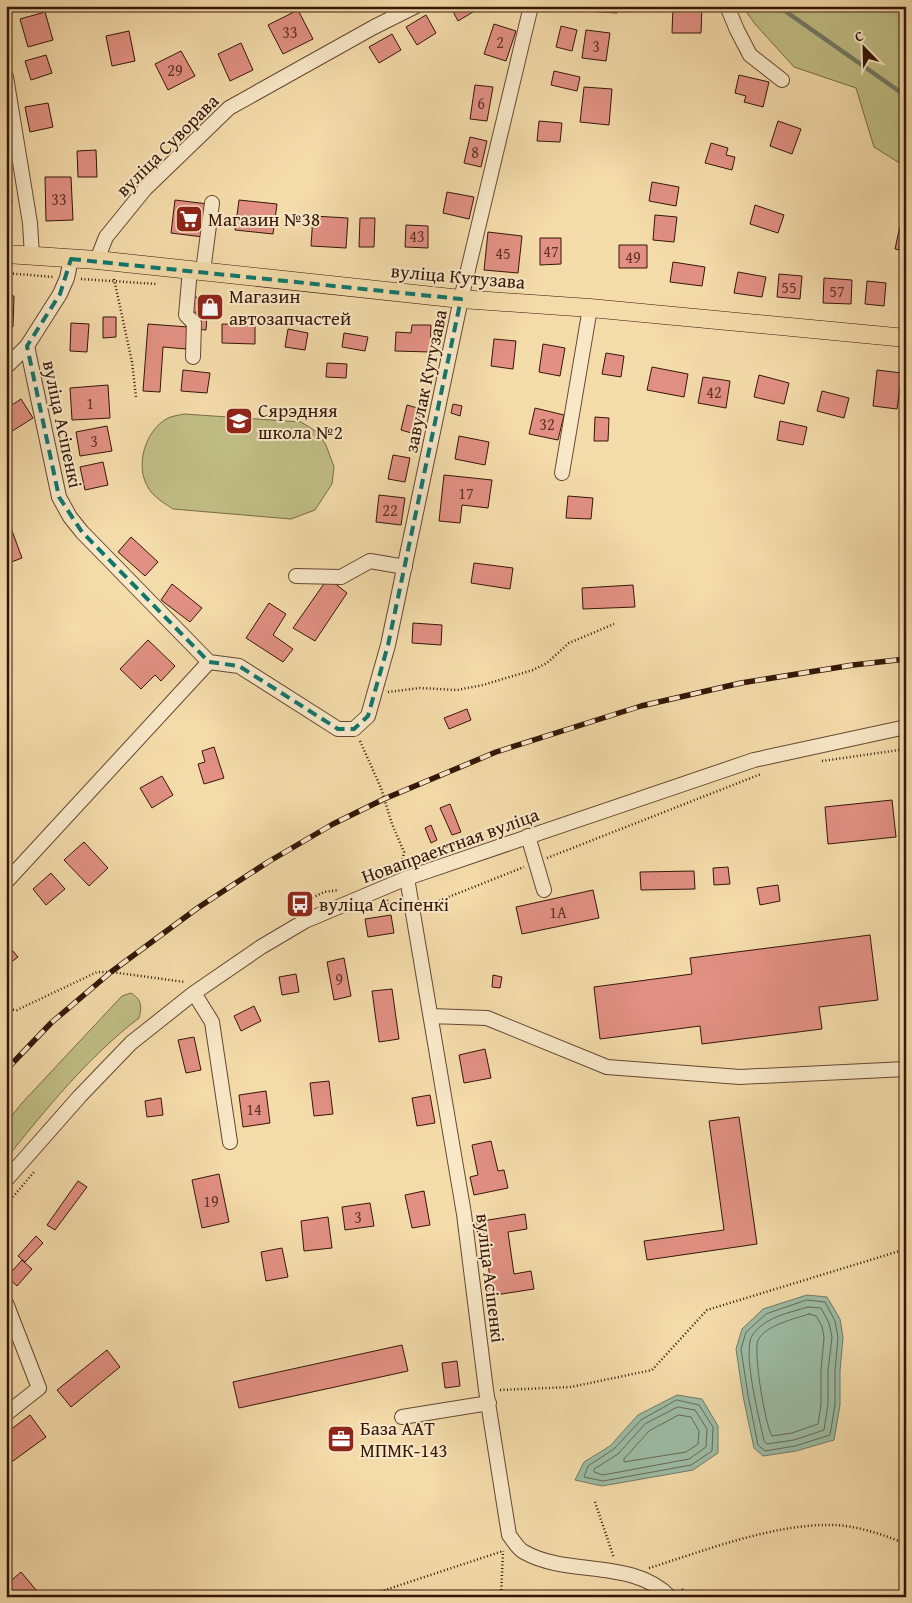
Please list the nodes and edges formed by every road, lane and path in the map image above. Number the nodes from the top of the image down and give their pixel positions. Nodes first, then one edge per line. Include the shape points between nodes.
1 (416, 6) edge
2 (531, 6) edge
3 (728, 6) edge
4 (6, 77) edge
5 (782, 80) dead end
6 (212, 203) dead end
7 (6, 254) edge
8 (32, 256) junction
9 (71, 259) junction
10 (97, 260) junction
11 (117, 262) junction
12 (197, 270) junction
13 (461, 299) junction
14 (590, 308) junction
15 (906, 338) edge
16 (28, 346) junction
17 (193, 357) dead end
18 (6, 367) edge
19 (136, 397) dead end
20 (562, 473) dead end
21 (405, 567) junction
22 (296, 576) dead end
23 (614, 624) dead end
24 (210, 662) junction
25 (374, 693) junction
26 (906, 727) edge
27 (354, 728) junction
28 (906, 749) edge
29 (822, 761) dead end
30 (766, 772) dead end
31 (528, 836) junction
32 (536, 863) junction
33 (394, 867) dead end
34 (9, 873) edge
35 (407, 878) junction
36 (383, 888) junction
37 (345, 890) dead end
38 (544, 890) dead end
39 (300, 904) dead end
40 (389, 904) junction
41 (381, 906) dead end
42 (414, 911) junction
43 (194, 993) junction
44 (6, 1009) edge
45 (431, 1016) junction
46 (906, 1069) edge
47 (230, 1142) dead end
48 (37, 1168) dead end
49 (6, 1180) edge
50 (6, 1205) edge
51 (906, 1249) edge
52 (6, 1303) edge
53 (488, 1396) junction
54 (6, 1414) edge
55 (402, 1417) dead end
56 (595, 1502) dead end
57 (509, 1535) junction
58 (906, 1544) edge
59 (503, 1551) junction
60 (616, 1566) dead end
61 (643, 1570) dead end
62 (364, 1597) edge
63 (501, 1597) edge
64 (670, 1597) edge

1 - 10 street, вуліца Суворава via 229,108 145,189 106,237
2 - 13 street, завулак Кутузава
3 - 5 street via 750,55
4 - 8 street via 30,223
6 - 12 street
7 - 8 main road, вуліца Кутузава
8 - 9 main road, вуліца Кутузава
9 - 10 main road, вуліца Кутузава
9 - 16 street via 60,294
10 - 11 main road, вуліца Кутузава
11 - 12 main road, вуліца Кутузава
11 - 19 path via 114,280 132,362
12 - 13 main road, вуліца Кутузава
12 - 17 street via 186,315 194,323
13 - 14 main road, вуліца Кутузава
13 - 21 street, завулак Кутузава
14 - 15 main road, вуліца Кутузава
14 - 20 street
16 - 18 street
16 - 24 street, вуліца Асіпенкі via 59,497 70,517
21 - 22 street via 370,561 341,578
21 - 25 street, завулак Кутузава
23 - 25 path via 569,644 547,663 533,670 483,685 457,690 420,688
24 - 27 street via 239,666 338,729
24 - 34 street
25 - 27 street, завулак Кутузава via 368,716
26 - 31 street, Новапраектная вуліца via 754,760
27 - 33 path via 381,788 404,852 402,863
28 - 29 path
30 - 32 path
31 - 32 street
31 - 35 street, Новапраектная вуліца
32 - 38 street
32 - 42 path
35 - 36 street, Новапраектная вуліца
35 - 42 street, вуліца Асіпенкі
36 - 40 path
36 - 43 street, Новапраектная вуліца via 305,922 261,947
37 - 39 path via 324,892
40 - 41 path
40 - 42 path via 402,905 406,914
42 - 45 street, вуліца Асіпенкі
43 - 44 path via 186,982 97,972 17,1010
43 - 47 street via 212,1022
43 - 49 street, Новапраектная вуліца via 131,1043
45 - 46 street via 486,1018 607,1067 740,1077
45 - 53 street, вуліца Асіпенкі via 464,1214
48 - 50 path
51 - 53 path via 707,1310 652,1370 572,1387
52 - 54 street via 39,1388
53 - 55 street
53 - 57 street, вуліца Асіпенкі
56 - 60 path
57 - 59 path
57 - 64 street via 522,1551 546,1561 640,1579
58 - 61 path via 882,1534 837,1525 798,1527 742,1539
59 - 62 path
59 - 63 path

